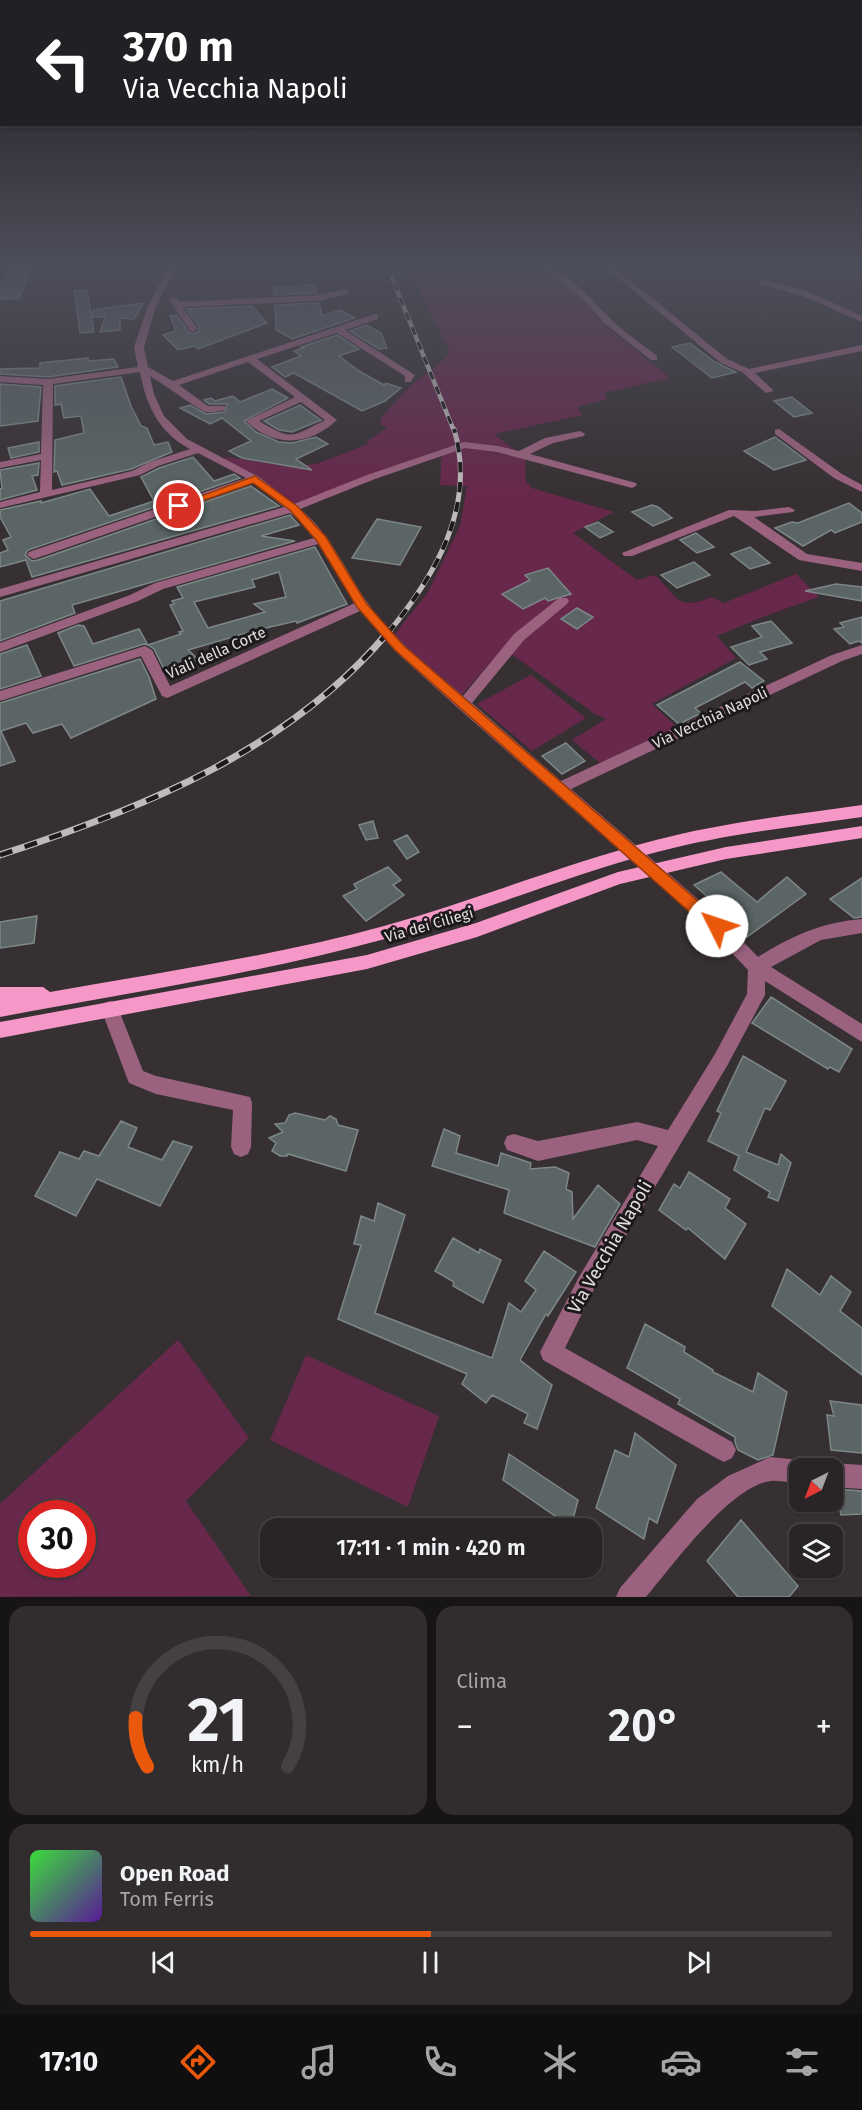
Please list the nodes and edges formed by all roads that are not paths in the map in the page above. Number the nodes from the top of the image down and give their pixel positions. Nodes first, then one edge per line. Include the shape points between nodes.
1 (140, 343) edge
2 (296, 343) edge
3 (359, 343) edge
4 (634, 343) edge
5 (701, 343) edge
6 (862, 348) edge
7 (249, 358) junction
8 (654, 358) dead end
9 (144, 369) junction
10 (748, 372) junction
11 (0, 379) edge
12 (408, 380) dead end
13 (48, 382) junction
14 (171, 384) junction
15 (770, 391) dead end
16 (301, 398) junction
17 (221, 408) dead end
18 (779, 432) dead end
19 (580, 434) dead end
20 (197, 450) junction
21 (521, 455) junction
22 (46, 456) junction
23 (0, 465) edge
24 (255, 479) junction
25 (632, 485) dead end
26 (862, 489) edge
27 (46, 494) junction
28 (0, 505) edge
29 (294, 508) junction
30 (789, 510) dead end
31 (740, 513) junction
32 (322, 539) junction
33 (628, 553) dead end
34 (33, 555) dead end
35 (862, 567) edge
36 (0, 593) edge
37 (563, 601) dead end
38 (362, 605) junction
39 (0, 648) edge
40 (862, 649) edge
41 (0, 696) edge
42 (463, 705) junction
43 (559, 789) junction
44 (862, 811) edge
45 (862, 832) edge
46 (862, 926) edge
47 (757, 967) junction
48 (0, 995) edge
49 (67, 996) junction
50 (0, 1009) edge
51 (110, 1009) junction
52 (44, 1022) junction
53 (0, 1030) edge
54 (862, 1034) edge
55 (0, 1040) edge
56 (672, 1141) junction
57 (514, 1143) dead end
58 (241, 1147) dead end
59 (724, 1450) dead end
60 (789, 1471) edge
61 (843, 1476) edge
62 (862, 1477) edge
63 (629, 1597) edge

1 - 9 street
2 - 7 street
3 - 12 street via 410,375
4 - 8 street
5 - 10 street via 724,361
6 - 10 street
7 - 14 street
7 - 16 street
9 - 13 street
9 - 14 street
9 - 20 street via 159,417
10 - 15 street
11 - 13 street
13 - 22 street
14 - 17 street via 206,409
16 - 16 street via 332,420 292,441 283,440 251,421
18 - 26 street via 837,476
19 - 21 street via 555,437
20 - 24 street
20 - 27 street via 136,474
21 - 25 street
21 - 29 street via 464,445
22 - 23 street
22 - 27 street
24 - 29 street
24 - 34 street
27 - 28 street
29 - 32 street
29 - 36 street
30 - 31 street
31 - 33 street via 733,512
31 - 35 street via 803,557
32 - 38 street
32 - 39 street via 159,586
37 - 42 street via 519,637
38 - 41 street, Viali della Corte via 167,693 145,650
38 - 42 street via 399,647
40 - 43 street, Via Vecchia Napoli
42 - 43 street
43 - 47 street via 717,926
44 - 49 main road, Via dei Ciliegi via 705,834 540,880 382,933 281,957
45 - 51 main road, Via dei Ciliegi via 726,854 618,878 477,930 367,962
46 - 47 street via 841,927 800,939
47 - 54 street
47 - 56 street, Via Vecchia Napoli via 756,995
48 - 49 main road
49 - 50 main road, Via dei Ciliegi
51 - 52 main road, Via dei Ciliegi
51 - 58 street via 136,1077 156,1085 243,1103
52 - 53 main road, Via dei Ciliegi
52 - 55 main road
56 - 57 street via 637,1131 538,1151
56 - 59 street, Via Vecchia Napoli via 586,1284 551,1352
60 - 63 street via 770,1469 736,1484 706,1508
61 - 62 street

